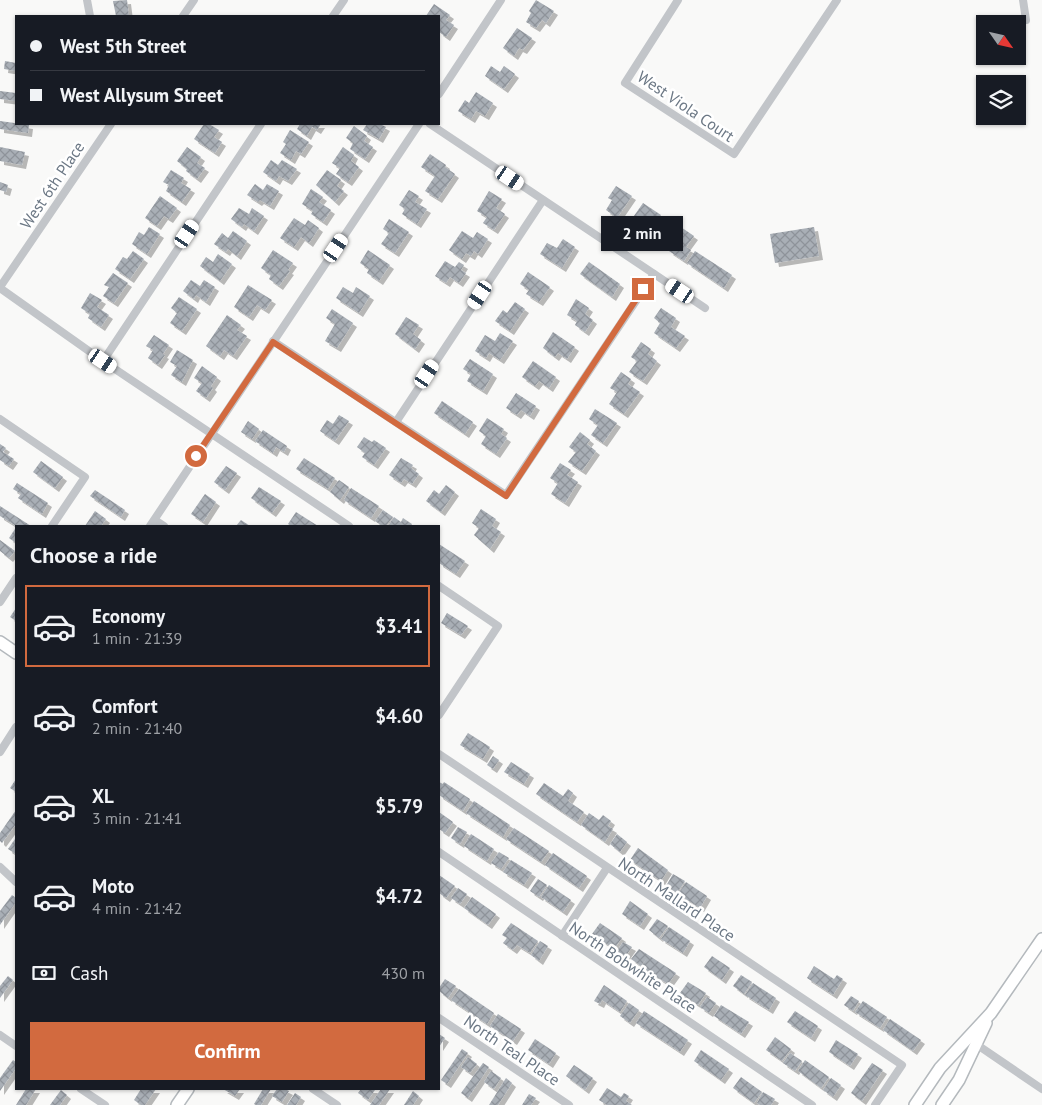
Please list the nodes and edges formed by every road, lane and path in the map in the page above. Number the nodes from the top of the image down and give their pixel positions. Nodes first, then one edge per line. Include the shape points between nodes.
1 (87, 0) edge
2 (194, 0) edge
3 (344, 0) edge
4 (501, 0) edge
5 (678, 0) edge
6 (836, 0) edge
7 (1023, 0) edge
8 (90, 15) edge
9 (185, 15) edge
10 (335, 15) edge
11 (1025, 15) edge
12 (440, 92) edge
13 (110, 125) edge
14 (260, 125) edge
15 (418, 125) edge
16 (431, 125) edge
17 (543, 200) junction
18 (654, 274) junction
19 (0, 287) edge
20 (705, 308) dead end
21 (273, 342) junction
22 (103, 361) junction
23 (0, 419) edge
24 (396, 422) junction
25 (211, 434) junction
26 (153, 523) edge
27 (53, 525) edge
28 (348, 525) edge
29 (15, 580) edge
30 (440, 587) edge
31 (0, 602) edge
32 (0, 642) edge
33 (15, 652) edge
34 (440, 713) edge
35 (15, 732) edge
36 (0, 752) edge
37 (440, 755) edge
38 (440, 853) edge
39 (0, 867) edge
40 (607, 868) junction
41 (15, 881) edge
42 (562, 936) junction
43 (1042, 939) edge
44 (440, 1019) edge
45 (0, 1034) edge
46 (972, 1041) junction
47 (15, 1045) edge
48 (1042, 1089) edge
49 (82, 1090) edge
50 (187, 1090) edge
51 (314, 1090) edge
52 (105, 1105) edge
53 (177, 1105) edge
54 (337, 1105) edge
55 (569, 1105) edge
56 (812, 1105) edge
57 (875, 1105) edge
58 (915, 1105) edge
59 (942, 1105) edge

1 - 8 street
2 - 9 street
3 - 10 street
4 - 12 street
5 - 6 street, West Viola Court via 625,82 734,154
7 - 11 street
13 - 19 street, West 6th Place
14 - 22 street
15 - 21 street
16 - 17 street
17 - 18 street
17 - 24 street
18 - 20 street
18 - 24 street via 506,496
19 - 22 street, West 6th Place
21 - 24 street
21 - 25 street
22 - 25 street, West 6th Place
23 - 27 street via 85,477
25 - 26 street
25 - 28 street, West 6th Place
29 - 31 street
30 - 34 street via 498,626
32 - 33 street
35 - 36 street
37 - 40 street, North Mallard Place
38 - 42 street, North Bobwhite Place
39 - 41 street
40 - 42 street
40 - 57 street, North Mallard Place via 902,1065
42 - 56 street, North Bobwhite Place
43 - 46 street
44 - 55 street, North Teal Place
45 - 47 street
46 - 48 street
46 - 58 street via 940,1068
46 - 59 street via 959,1080
49 - 52 street
50 - 53 street
51 - 54 street

